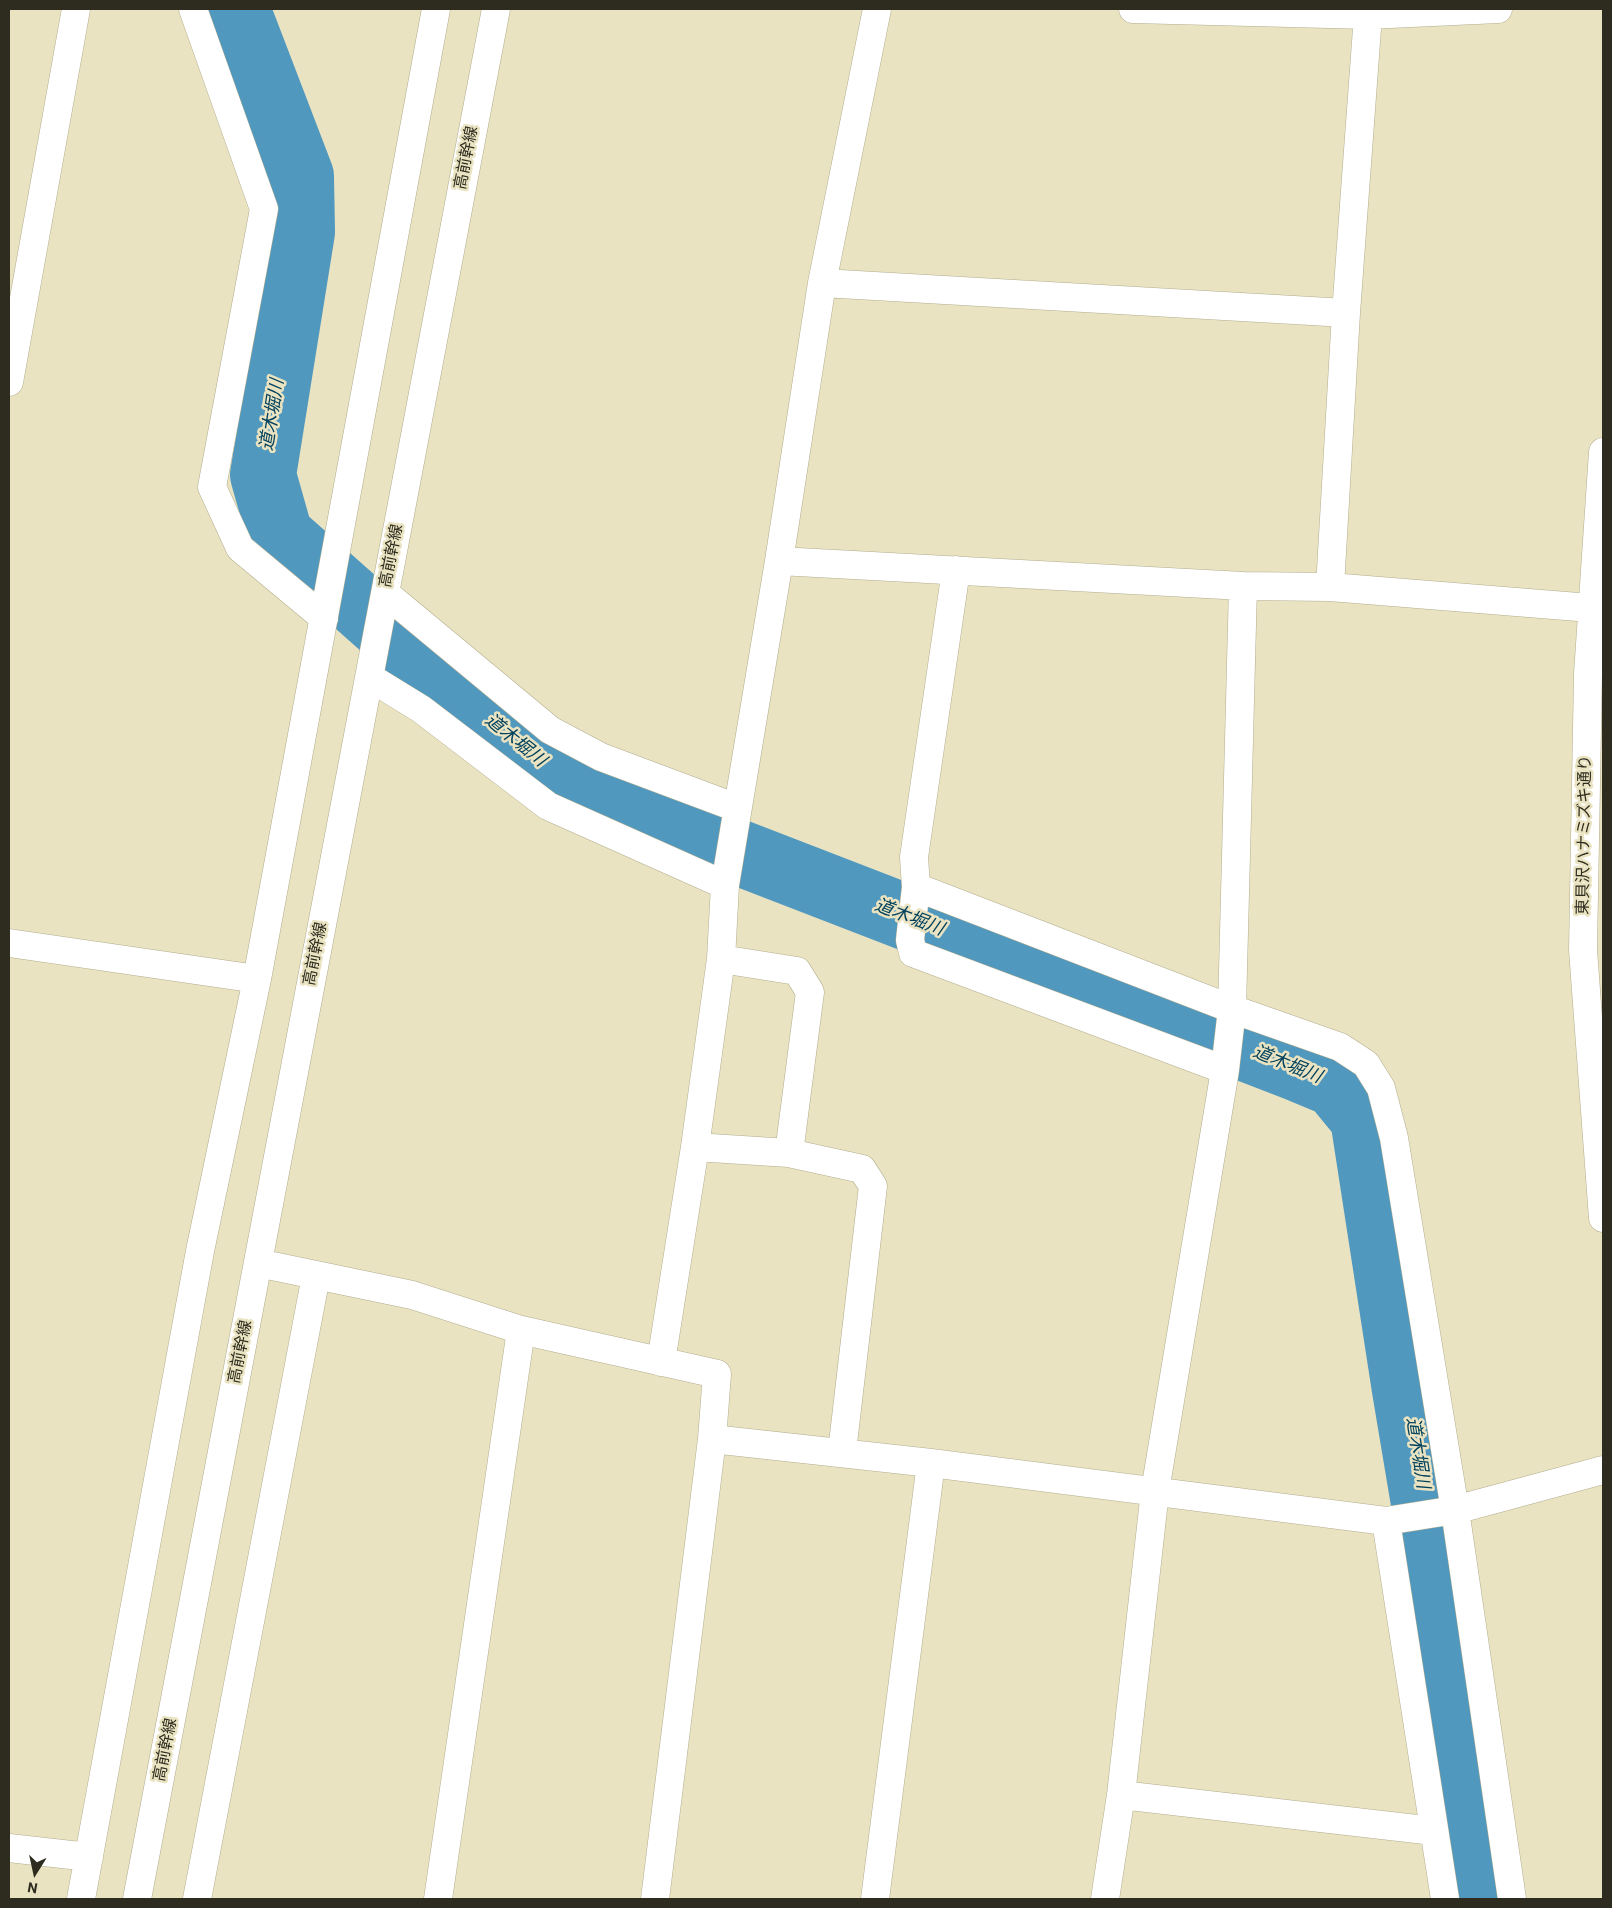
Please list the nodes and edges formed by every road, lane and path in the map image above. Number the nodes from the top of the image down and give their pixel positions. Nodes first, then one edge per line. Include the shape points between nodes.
1 (76, 9) edge
2 (193, 9) edge
3 (436, 9) edge
4 (496, 9) edge
5 (877, 9) edge
6 (1133, 9) edge
7 (1498, 9) edge
8 (1368, 15) junction
9 (822, 283) junction
10 (1346, 313) junction
11 (9, 382) edge
12 (1603, 452) edge
13 (779, 561) junction
14 (956, 570) junction
15 (1242, 586) junction
16 (1330, 587) junction
17 (385, 593) junction
18 (1598, 609) edge
19 (324, 618) junction
20 (369, 677) junction
21 (737, 808) junction
22 (725, 885) junction
23 (916, 894) junction
24 (9, 942) edge
25 (721, 959) junction
26 (257, 979) junction
27 (1232, 1009) junction
28 (1225, 1070) junction
29 (695, 1147) junction
30 (789, 1153) junction
31 (1603, 1218) edge
32 (258, 1263) junction
33 (316, 1276) junction
34 (520, 1330) junction
35 (660, 1362) junction
36 (712, 1439) junction
37 (842, 1452) junction
38 (932, 1463) junction
39 (1603, 1470) edge
40 (1155, 1491) junction
41 (1446, 1512) junction
42 (1391, 1520) junction
43 (1121, 1795) junction
44 (1434, 1831) junction
45 (9, 1848) edge
46 (89, 1857) junction
47 (81, 1899) edge
48 (137, 1899) edge
49 (197, 1899) edge
50 (438, 1899) edge
51 (655, 1899) edge
52 (875, 1899) edge
53 (1104, 1899) edge
54 (1445, 1899) edge
55 (1512, 1899) edge

1 - 11 street
2 - 19 street via 264,209 212,487 240,548
3 - 19 street
4 - 17 street, 高前幹線
5 - 9 street
6 - 8 street
7 - 8 street
8 - 10 street
9 - 10 street
9 - 13 street
10 - 16 street
12 - 18 street, 東貝沢ハナミズキ通り
13 - 14 street
13 - 21 street
14 - 15 street
14 - 23 street via 914,857
15 - 16 street
15 - 27 street
16 - 18 street
17 - 20 street, 高前幹線
17 - 21 street via 550,730 601,758
18 - 31 street, 東貝沢ハナミズキ通り via 1588,674 1583,950
19 - 26 street
20 - 22 street via 421,709 548,806
20 - 32 street, 高前幹線
21 - 22 street
22 - 25 street
23 - 27 street
23 - 28 street via 910,940 913,953
24 - 26 street
25 - 29 street
25 - 30 street via 796,971 810,992
26 - 46 street via 200,1251
27 - 28 street
27 - 41 street via 1340,1047 1366,1064 1381,1088 1394,1138
28 - 40 street
29 - 30 street
29 - 35 street
30 - 37 street via 862,1168 873,1186
32 - 33 street
32 - 48 street, 高前幹線
33 - 34 street via 412,1295
33 - 49 street
34 - 35 street
34 - 50 street
35 - 36 street via 717,1374
36 - 37 street
36 - 51 street
37 - 38 street
38 - 40 street
38 - 52 street
39 - 41 street
40 - 42 street
40 - 43 street
41 - 42 street
41 - 55 street
42 - 44 street
43 - 44 street
43 - 53 street
44 - 54 street
45 - 46 street
46 - 47 street

